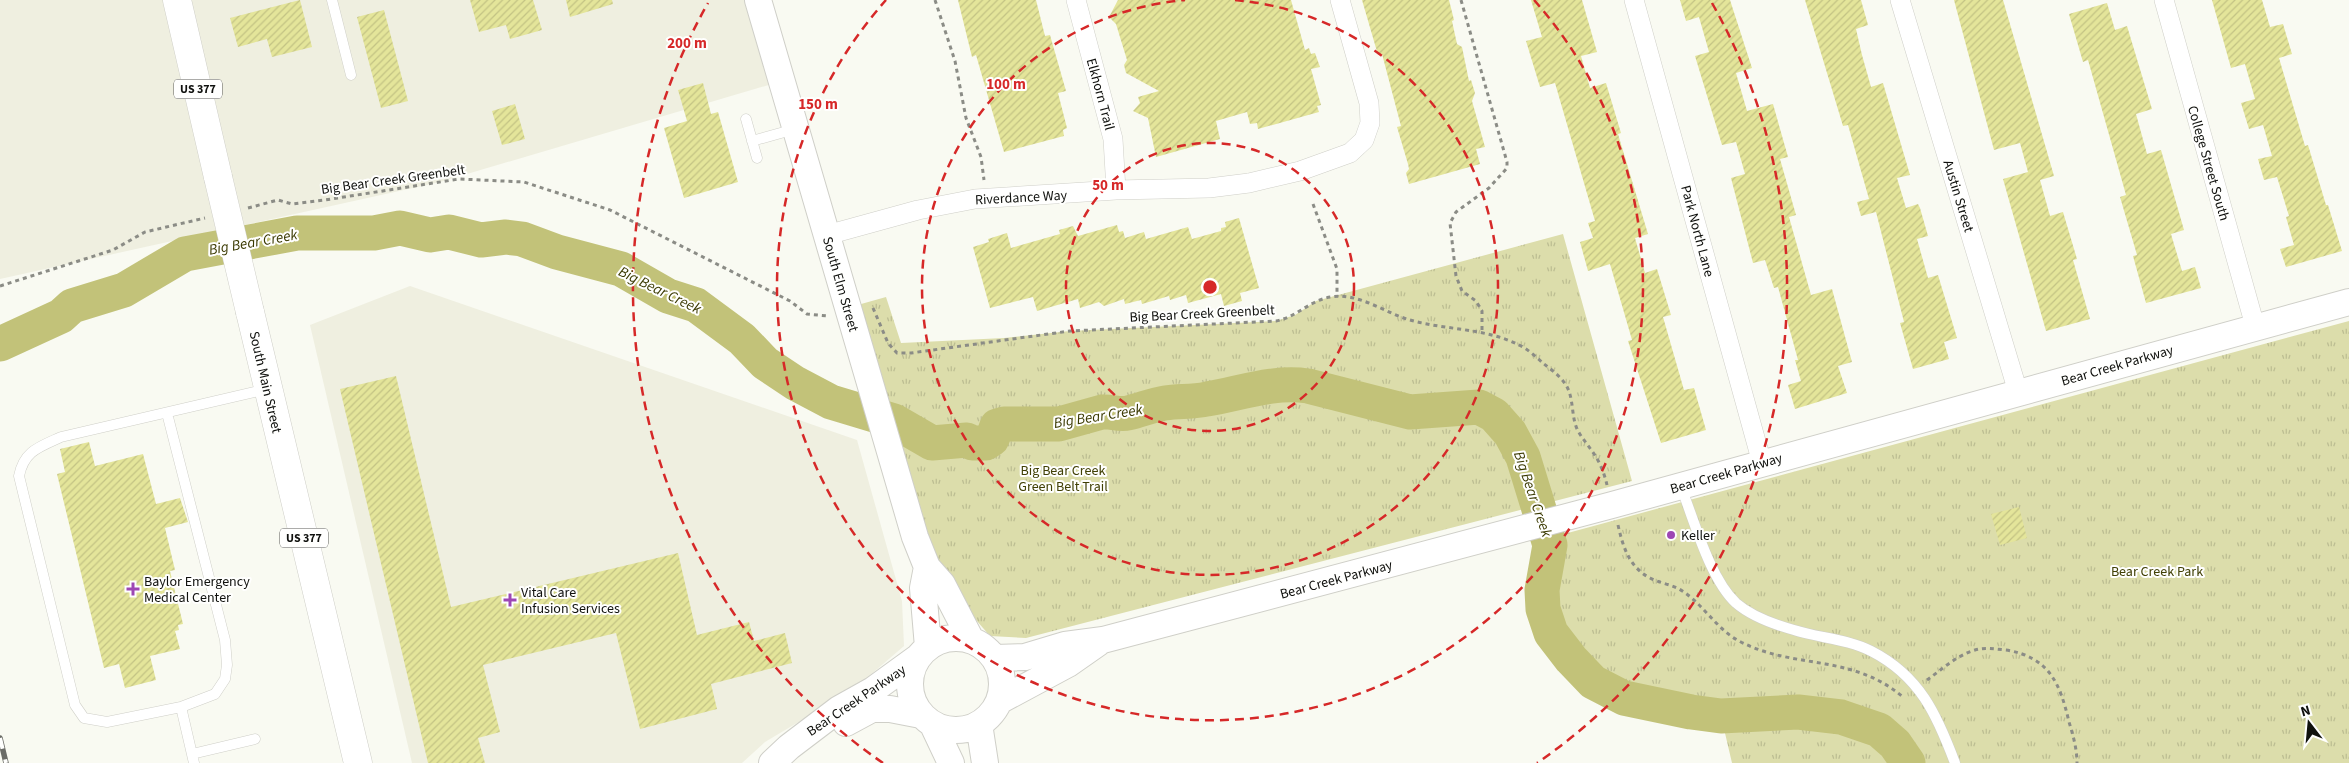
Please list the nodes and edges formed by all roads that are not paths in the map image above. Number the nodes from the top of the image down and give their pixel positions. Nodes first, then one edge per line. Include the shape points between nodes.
1 (177, 0) edge
2 (332, 0) edge
3 (758, 0) edge
4 (1076, 0) edge
5 (1340, 0) edge
6 (1634, 0) edge
7 (1900, 0) edge
8 (2164, 0) edge
9 (351, 75) dead end
10 (746, 119) dead end
11 (796, 129) junction
12 (752, 141) junction
13 (757, 158) dead end
14 (1116, 190) junction
15 (827, 235) junction
16 (2349, 302) edge
17 (2255, 326) junction
18 (268, 389) junction
19 (2018, 392) junction
20 (167, 413) junction
21 (1762, 463) junction
22 (1681, 486) junction
23 (927, 567) junction
24 (971, 640) junction
25 (1103, 640) junction
26 (923, 652) junction
27 (995, 658) junction
28 (999, 701) junction
29 (180, 707) junction
30 (927, 720) junction
31 (979, 724) junction
32 (255, 739) dead end
33 (193, 758) edge
34 (358, 763) edge
35 (772, 763) edge
36 (797, 763) edge
37 (951, 763) edge
38 (984, 763) edge
39 (1955, 763) edge

1 - 18 main road, South Main Street / US 377, bridge
2 - 9 lane
3 - 11 main road, South Elm Street
4 - 14 street, Elkhorn Trail via 1114,139
5 - 14 street, Riverdance Way via 1369,103 1370,123 1364,140 1350,153 1250,183 1209,188
6 - 21 street, Park North Lane
7 - 19 street, Austin Street
8 - 17 street, College Street South
10 - 12 lane
11 - 12 lane
11 - 15 main road, South Elm Street
12 - 13 lane
14 - 15 street, Riverdance Way via 966,200
15 - 23 main road, South Elm Street via 890,459
16 - 17 main road, Bear Creek Parkway
17 - 19 main road, Bear Creek Parkway
18 - 20 lane
18 - 34 main road, South Main Street / US 377
19 - 21 main road, Bear Creek Parkway
20 - 29 lane via 225,640 227,665 225,679 215,694
20 - 29 lane via 61,438 35,449 22,462 19,476 74,705 84,718 107,722
21 - 22 main road, Bear Creek Parkway
22 - 25 main road, Bear Creek Parkway
22 - 39 lane via 1715,573 1736,603 1787,628 1871,651 1918,686 1932,707
23 - 24 main road, South Elm Street via 942,584
23 - 26 main road via 923,588
24 - 26 main road via 956,637 941,640
24 - 27 main road
25 - 27 main road, Bear Creek Parkway via 1065,645 1025,657
25 - 28 main road, Bear Creek Parkway via 1068,664
26 - 30 main road via 911,672 909,686 913,702
26 - 35 main road, Bear Creek Parkway via 873,690 839,709
27 - 28 main road via 1001,672
28 - 31 main road
29 - 33 lane
30 - 31 main road via 948,730 964,730
30 - 36 main road, Bear Creek Parkway via 890,709 872,708 830,732
30 - 37 main road
31 - 38 main road
32 - 33 lane

